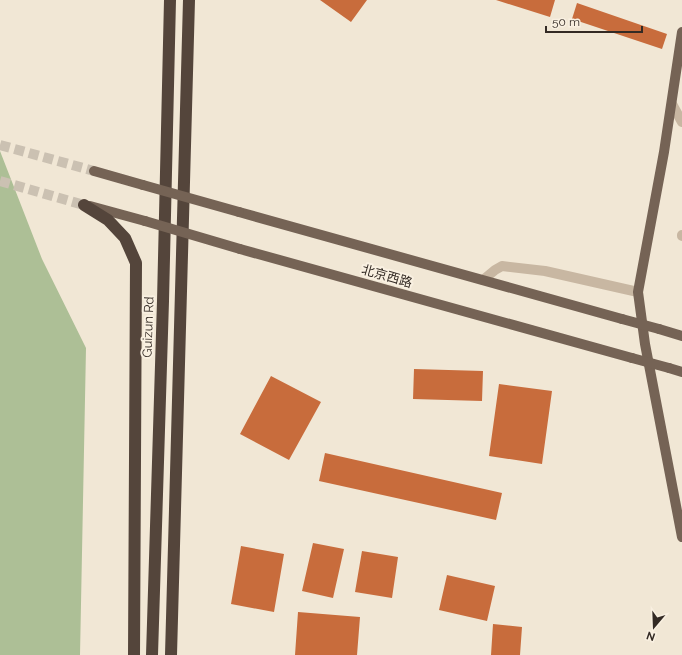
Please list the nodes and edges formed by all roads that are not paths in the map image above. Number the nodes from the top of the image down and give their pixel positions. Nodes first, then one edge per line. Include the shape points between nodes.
1 (170, 0) edge
2 (189, 0) edge
3 (682, 32) edge
4 (672, 104) junction
5 (682, 122) edge
6 (94, 171) tunnel mouth
7 (84, 204) joint
8 (483, 280) junction
9 (638, 292) junction
10 (682, 336) edge
11 (682, 372) edge
12 (682, 537) edge
13 (134, 655) edge
14 (152, 655) edge
15 (171, 655) edge

1 - 14 highway, Guizun Rd
2 - 15 highway
3 - 4 main road
4 - 5 street
4 - 9 main road
6 - 8 main road, 北京西路, bridge
7 - 11 main road, 北京西路, bridge
7 - 13 highway via 108,220 125,238 136,263
8 - 9 street via 502,266 545,272
8 - 10 main road, 北京西路, bridge
9 - 12 main road via 645,344

